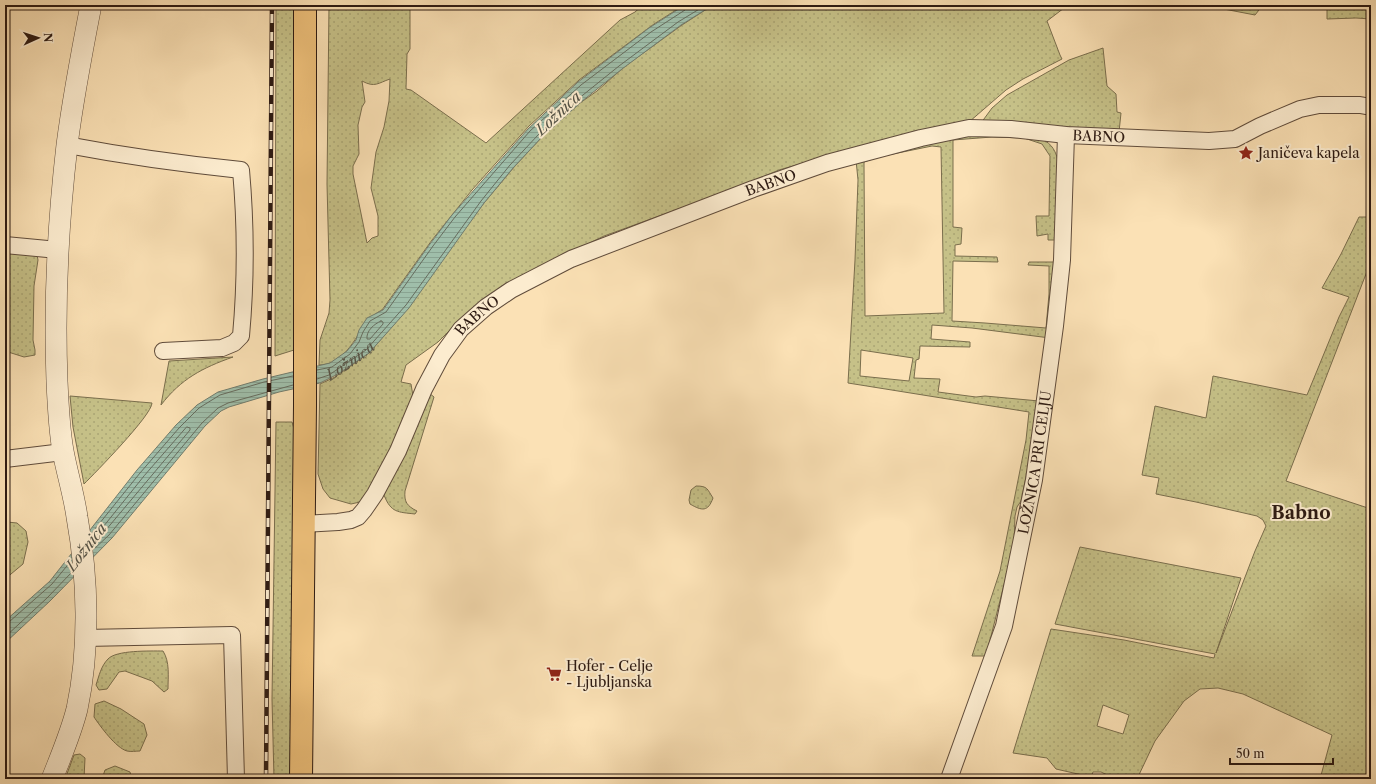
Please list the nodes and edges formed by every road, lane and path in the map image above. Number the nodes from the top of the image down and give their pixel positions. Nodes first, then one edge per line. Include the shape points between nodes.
1 (91, 5) edge
2 (305, 5) edge
3 (1371, 107) edge
4 (1066, 135) junction
5 (68, 145) junction
6 (5, 244) edge
7 (58, 250) junction
8 (163, 351) dead end
9 (63, 452) junction
10 (5, 458) edge
11 (304, 524) junction
12 (85, 638) junction
13 (52, 779) edge
14 (236, 779) edge
15 (301, 779) edge
16 (949, 779) edge

1 - 5 street
2 - 11 main road
3 - 4 street, BABNO via 1319,105 1300,108 1235,139 1209,141
4 - 11 street, BABNO via 1011,128 969,128 921,138 813,168 565,262 511,290 461,329 442,355 424,389 398,451 361,514 351,520
4 - 16 street, LOŽNICA PRI CELJU via 1062,260 1034,480 1004,626
5 - 7 street
5 - 8 street via 241,170 245,274 241,336 234,343 222,348
6 - 7 street
7 - 9 street via 57,379
9 - 10 street
9 - 12 street via 75,503 82,551
11 - 15 main road
12 - 13 street via 76,710
12 - 14 street via 232,635

